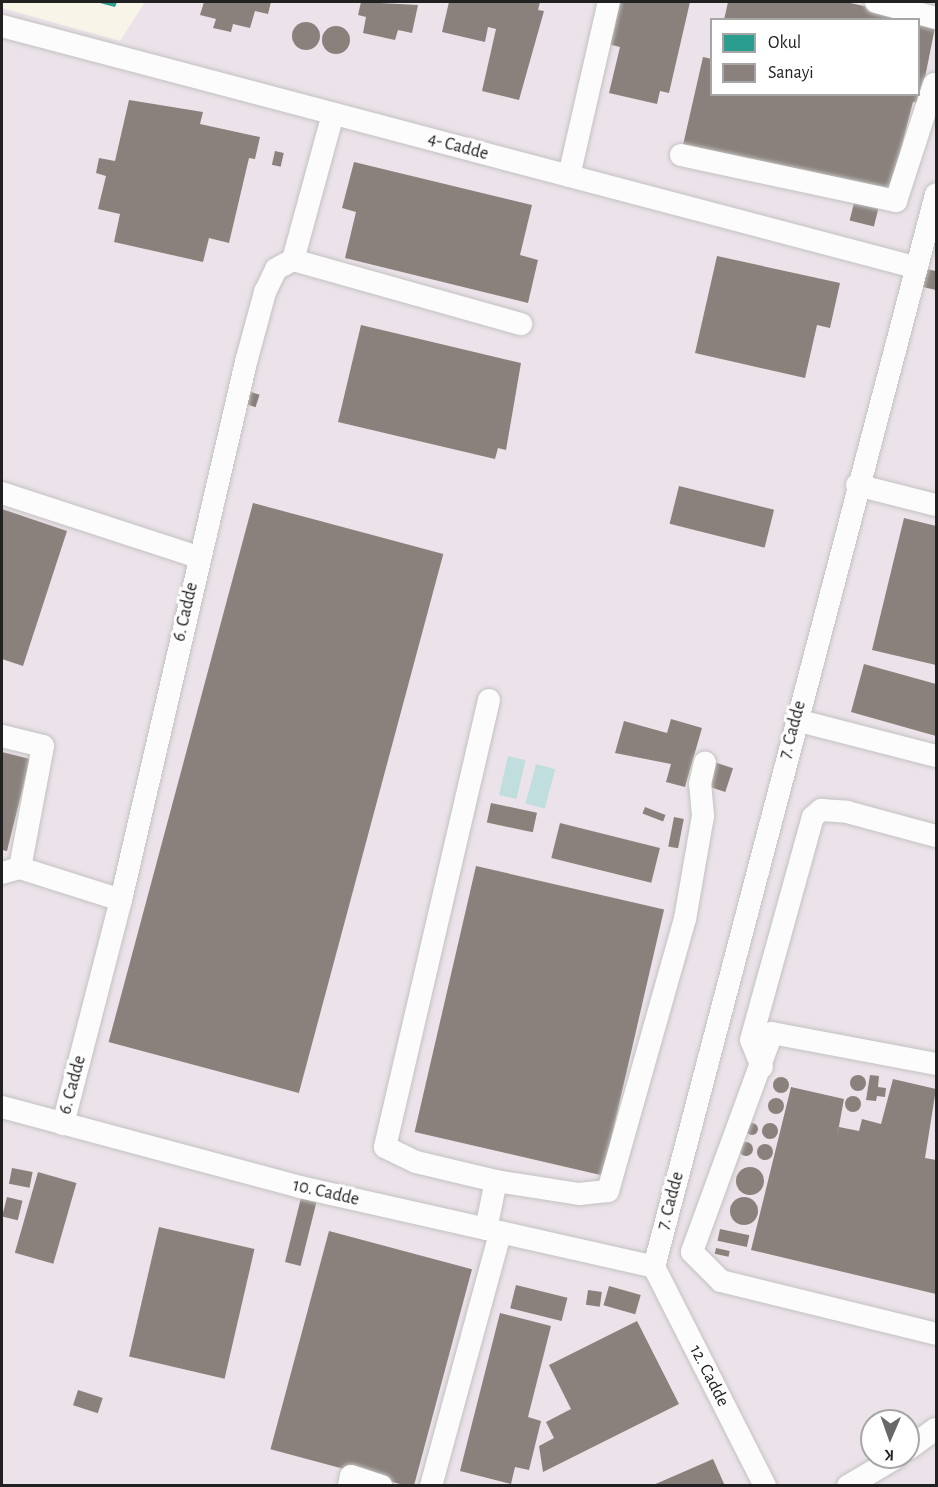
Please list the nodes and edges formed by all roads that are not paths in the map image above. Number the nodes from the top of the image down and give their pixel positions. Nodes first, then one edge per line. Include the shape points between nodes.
1 (609, 2) edge
2 (876, 2) edge
3 (936, 18) edge
4 (2, 26) edge
5 (936, 81) edge
6 (333, 114) junction
7 (681, 155) dead end
8 (569, 176) junction
9 (936, 194) edge
10 (293, 260) junction
11 (914, 267) junction
12 (521, 324) dead end
13 (857, 485) junction
14 (2, 493) edge
15 (936, 505) edge
16 (198, 557) junction
17 (489, 700) dead end
18 (796, 720) junction
19 (2, 736) edge
20 (936, 756) edge
21 (705, 763) dead end
22 (936, 836) edge
23 (11, 870) edge
24 (121, 900) junction
25 (936, 1064) edge
26 (762, 1067) junction
27 (2, 1107) edge
28 (63, 1124) junction
29 (496, 1181) junction
30 (493, 1231) junction
31 (654, 1267) junction
32 (936, 1334) edge
33 (936, 1429) edge
34 (920, 1440) edge
35 (877, 1469) edge
36 (349, 1485) edge
37 (381, 1485) edge
38 (430, 1485) edge
39 (765, 1485) edge
40 (851, 1485) edge

1 - 8 lane
2 - 3 lane
4 - 6 lane, 4- Cadde
5 - 7 lane via 896,201
6 - 8 lane, 4- Cadde
6 - 10 lane
8 - 11 lane, 4- Cadde
9 - 11 lane, 7. Cadde
10 - 12 lane
10 - 16 lane, 6. Cadde via 276,269 265,292
11 - 13 lane, 7. Cadde
13 - 15 lane
13 - 18 lane, 7. Cadde
14 - 16 lane
16 - 24 lane, 6. Cadde
17 - 29 lane via 385,1147 416,1161
18 - 20 lane
18 - 31 lane, 7. Cadde
19 - 23 lane via 43,746
21 - 29 lane via 700,784 703,816 685,919 608,1191 579,1194
22 - 26 lane via 847,812 821,810 813,817 751,1040
23 - 24 lane
24 - 28 lane, 6. Cadde
25 - 26 lane via 772,1033
26 - 32 lane via 692,1252 721,1281
27 - 28 lane, 10. Cadde
28 - 30 lane, 10. Cadde via 300,1187
29 - 30 lane
30 - 31 lane, 10. Cadde
30 - 38 lane
31 - 39 lane, 12. Cadde
33 - 34 lane
35 - 40 lane
36 - 37 lane via 351,1476

